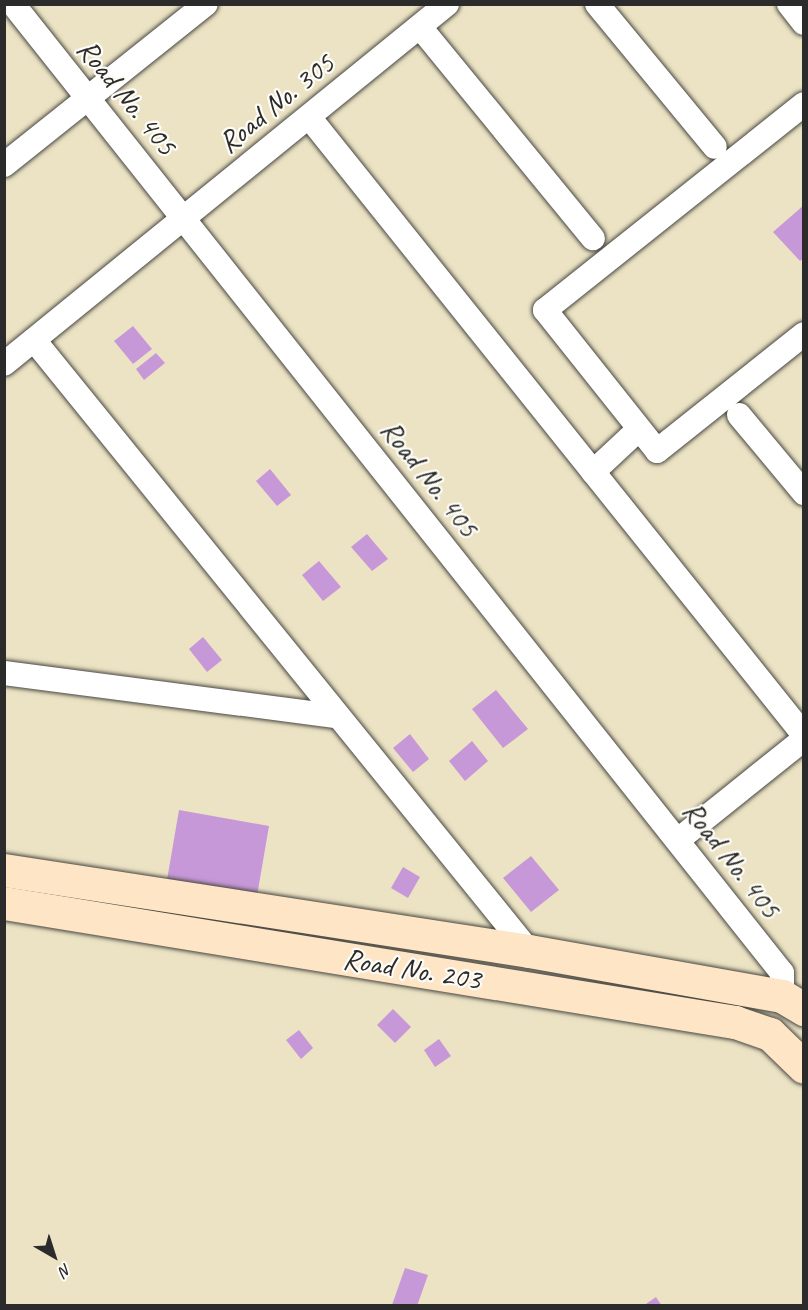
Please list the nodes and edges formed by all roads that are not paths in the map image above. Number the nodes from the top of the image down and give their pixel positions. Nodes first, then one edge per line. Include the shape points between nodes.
1 (13, 4) edge
2 (206, 4) edge
3 (447, 4) edge
4 (597, 4) edge
5 (789, 4) edge
6 (804, 23) edge
7 (420, 27) junction
8 (88, 99) junction
9 (804, 104) edge
10 (309, 117) junction
11 (715, 147) dead end
12 (4, 165) edge
13 (183, 219) junction
14 (592, 238) dead end
15 (804, 334) edge
16 (34, 340) junction
17 (4, 364) edge
18 (739, 415) dead end
19 (639, 429) junction
20 (593, 472) junction
21 (804, 493) edge
22 (4, 673) edge
23 (337, 716) junction
24 (804, 737) edge
25 (678, 840) junction
26 (4, 870) edge
27 (4, 903) edge
28 (529, 951) junction
29 (741, 989) junction
30 (793, 1003) edge
31 (735, 1022) junction
32 (770, 1034) junction
33 (804, 1067) edge

1 - 8 street, Road No. 405
2 - 8 street
3 - 7 street, Road No. 305
4 - 11 street
5 - 6 street
7 - 10 street, Road No. 305
7 - 14 street
8 - 12 street
8 - 13 street, Road No. 405
9 - 19 street via 545,310
10 - 13 street, Road No. 305
10 - 20 street
13 - 16 street, Road No. 305
13 - 25 street, Road No. 405
15 - 19 street via 657,451
16 - 17 street, Road No. 305
16 - 23 street
18 - 21 street
19 - 20 street
20 - 24 street
22 - 23 street
23 - 28 street
24 - 25 street
25 - 30 street, Road No. 405 via 782,973
26 - 28 street, Road No. 203
27 - 31 street, Road No. 203
28 - 29 street, Road No. 203
29 - 30 street, Road No. 203
29 - 31 street
30 - 32 street
31 - 32 street, Road No. 203
32 - 33 street, Road No. 203

